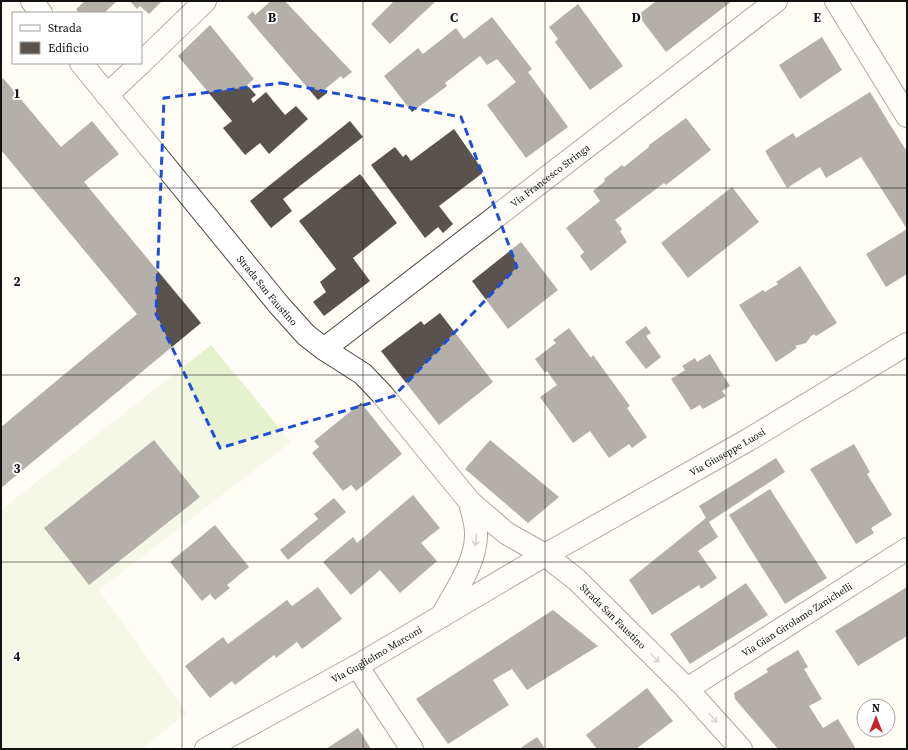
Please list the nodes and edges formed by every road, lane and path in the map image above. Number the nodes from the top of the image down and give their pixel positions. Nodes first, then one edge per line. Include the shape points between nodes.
1 (32, 1) edge
2 (205, 1) edge
3 (776, 1) edge
4 (836, 1) edge
5 (40, 12) edge
6 (142, 62) edge
7 (82, 64) edge
8 (140, 64) edge
9 (107, 95) junction
10 (907, 116) edge
11 (907, 344) edge
12 (324, 349) junction
13 (470, 502) junction
14 (907, 549) edge
15 (545, 555) junction
16 (441, 617) junction
17 (357, 666) junction
18 (687, 689) junction
19 (206, 749) edge
20 (412, 749) edge
21 (741, 749) edge

1 - 5 street
2 - 6 street
3 - 12 street, Via Francesco Stringa
4 - 10 street
7 - 9 street, Strada San Faustino
8 - 9 street
9 - 12 street, Strada San Faustino via 279,305 306,335
11 - 15 street, Via Giuseppe Luosi via 748,440
12 - 13 street, Strada San Faustino via 363,374
13 - 15 street, Strada San Faustino via 506,533
13 -> 16 street, Strada San Faustino via 476,531 475,549
14 - 18 street, Via Gian Girolamo Zanichelli
15 - 16 street, Via Guglielmo Marconi
15 -> 18 street, Strada San Faustino via 577,580
16 - 17 street, Via Guglielmo Marconi
17 - 19 street, Via Guglielmo Marconi
17 - 20 street
18 -> 21 street, Strada San Faustino

